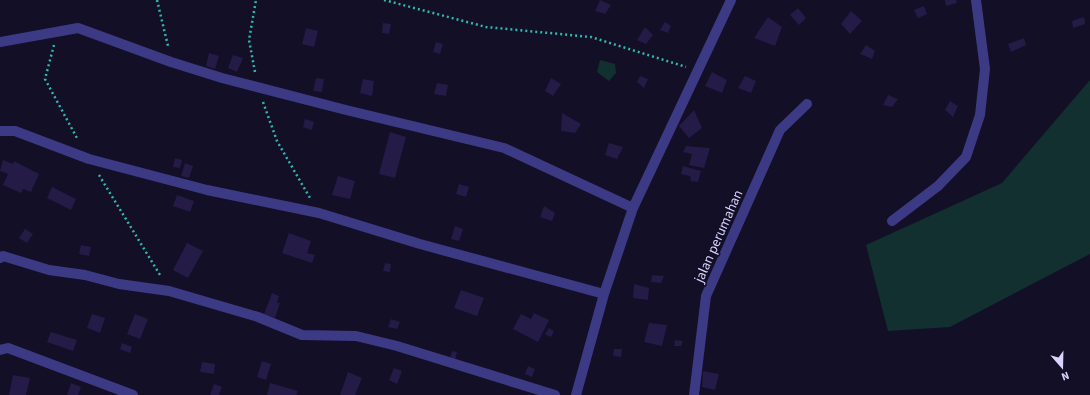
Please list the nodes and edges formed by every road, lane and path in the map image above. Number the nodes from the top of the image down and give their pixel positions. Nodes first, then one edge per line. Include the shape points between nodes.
1 (157, 0) edge
2 (256, 0) edge
3 (384, 0) edge
4 (732, 0) edge
5 (976, 0) edge
6 (0, 42) edge
7 (171, 62) junction
8 (698, 70) junction
9 (258, 87) junction
10 (807, 104) dead end
11 (0, 131) edge
12 (633, 208) junction
13 (319, 213) junction
14 (892, 221) dead end
15 (0, 258) edge
16 (604, 294) junction
17 (3, 347) edge
18 (133, 395) edge
19 (555, 395) edge
20 (576, 395) edge
21 (694, 395) edge

1 - 7 path
2 - 9 path via 249,40
3 - 8 path via 486,27 591,37
4 - 8 street
5 - 14 street via 984,69 980,115 966,157 938,186
6 - 7 street via 78,28
7 - 9 street
8 - 12 street
9 - 12 street via 504,148
9 - 13 path via 277,142
10 - 21 street, jalan perumahan via 780,130 706,296
11 - 13 street via 15,131 89,159 207,190
12 - 16 street
13 - 16 street via 420,244
15 - 19 street via 3,256 49,270 85,275 119,284 169,291 258,317 302,335 356,336 397,346
16 - 20 street
17 - 18 street

